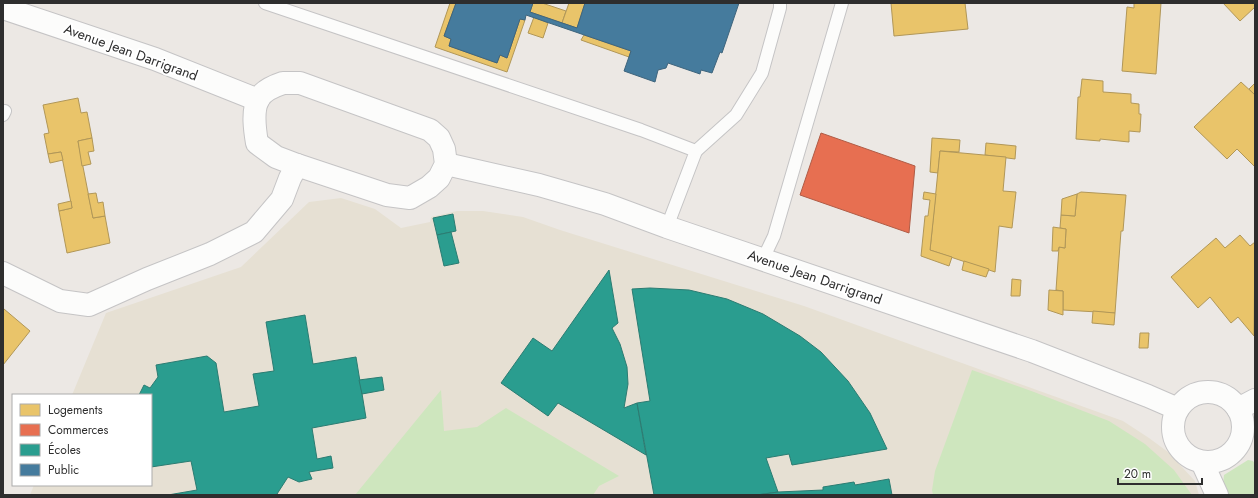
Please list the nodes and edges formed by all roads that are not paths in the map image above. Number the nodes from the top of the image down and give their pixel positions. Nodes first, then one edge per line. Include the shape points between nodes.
1 (265, 3) edge
2 (780, 3) edge
3 (842, 3) edge
4 (3, 8) edge
5 (258, 100) junction
6 (696, 151) junction
7 (446, 164) junction
8 (297, 166) junction
9 (666, 227) junction
10 (764, 259) junction
11 (3, 273) edge
12 (1246, 405) edge
13 (1178, 409) junction
14 (1248, 442) edge
15 (1202, 462) junction
16 (1217, 495) edge

1 - 6 lane
2 - 6 lane via 762,73 736,115
3 - 10 lane via 774,236
4 - 5 street, Avenue Jean Darrigrand via 155,59
5 - 7 street via 271,87 283,83 300,84 430,130 439,138
5 - 8 street via 254,126 257,143 276,157
6 - 9 lane
7 - 8 street via 439,178 430,187 410,198 387,195
7 - 9 street, Avenue Jean Darrigrand via 539,185 597,202
8 - 11 street via 282,199 254,232 210,254 89,305 60,301
9 - 10 street, Avenue Jean Darrigrand
10 - 13 street, Avenue Jean Darrigrand via 1032,351
12 - 13 street via 1213,392 1193,396 1184,401
12 - 14 street via 1242,418
13 - 15 street via 1173,431 1176,442 1182,452
14 - 15 street via 1237,447 1227,457 1215,462
15 - 16 street

